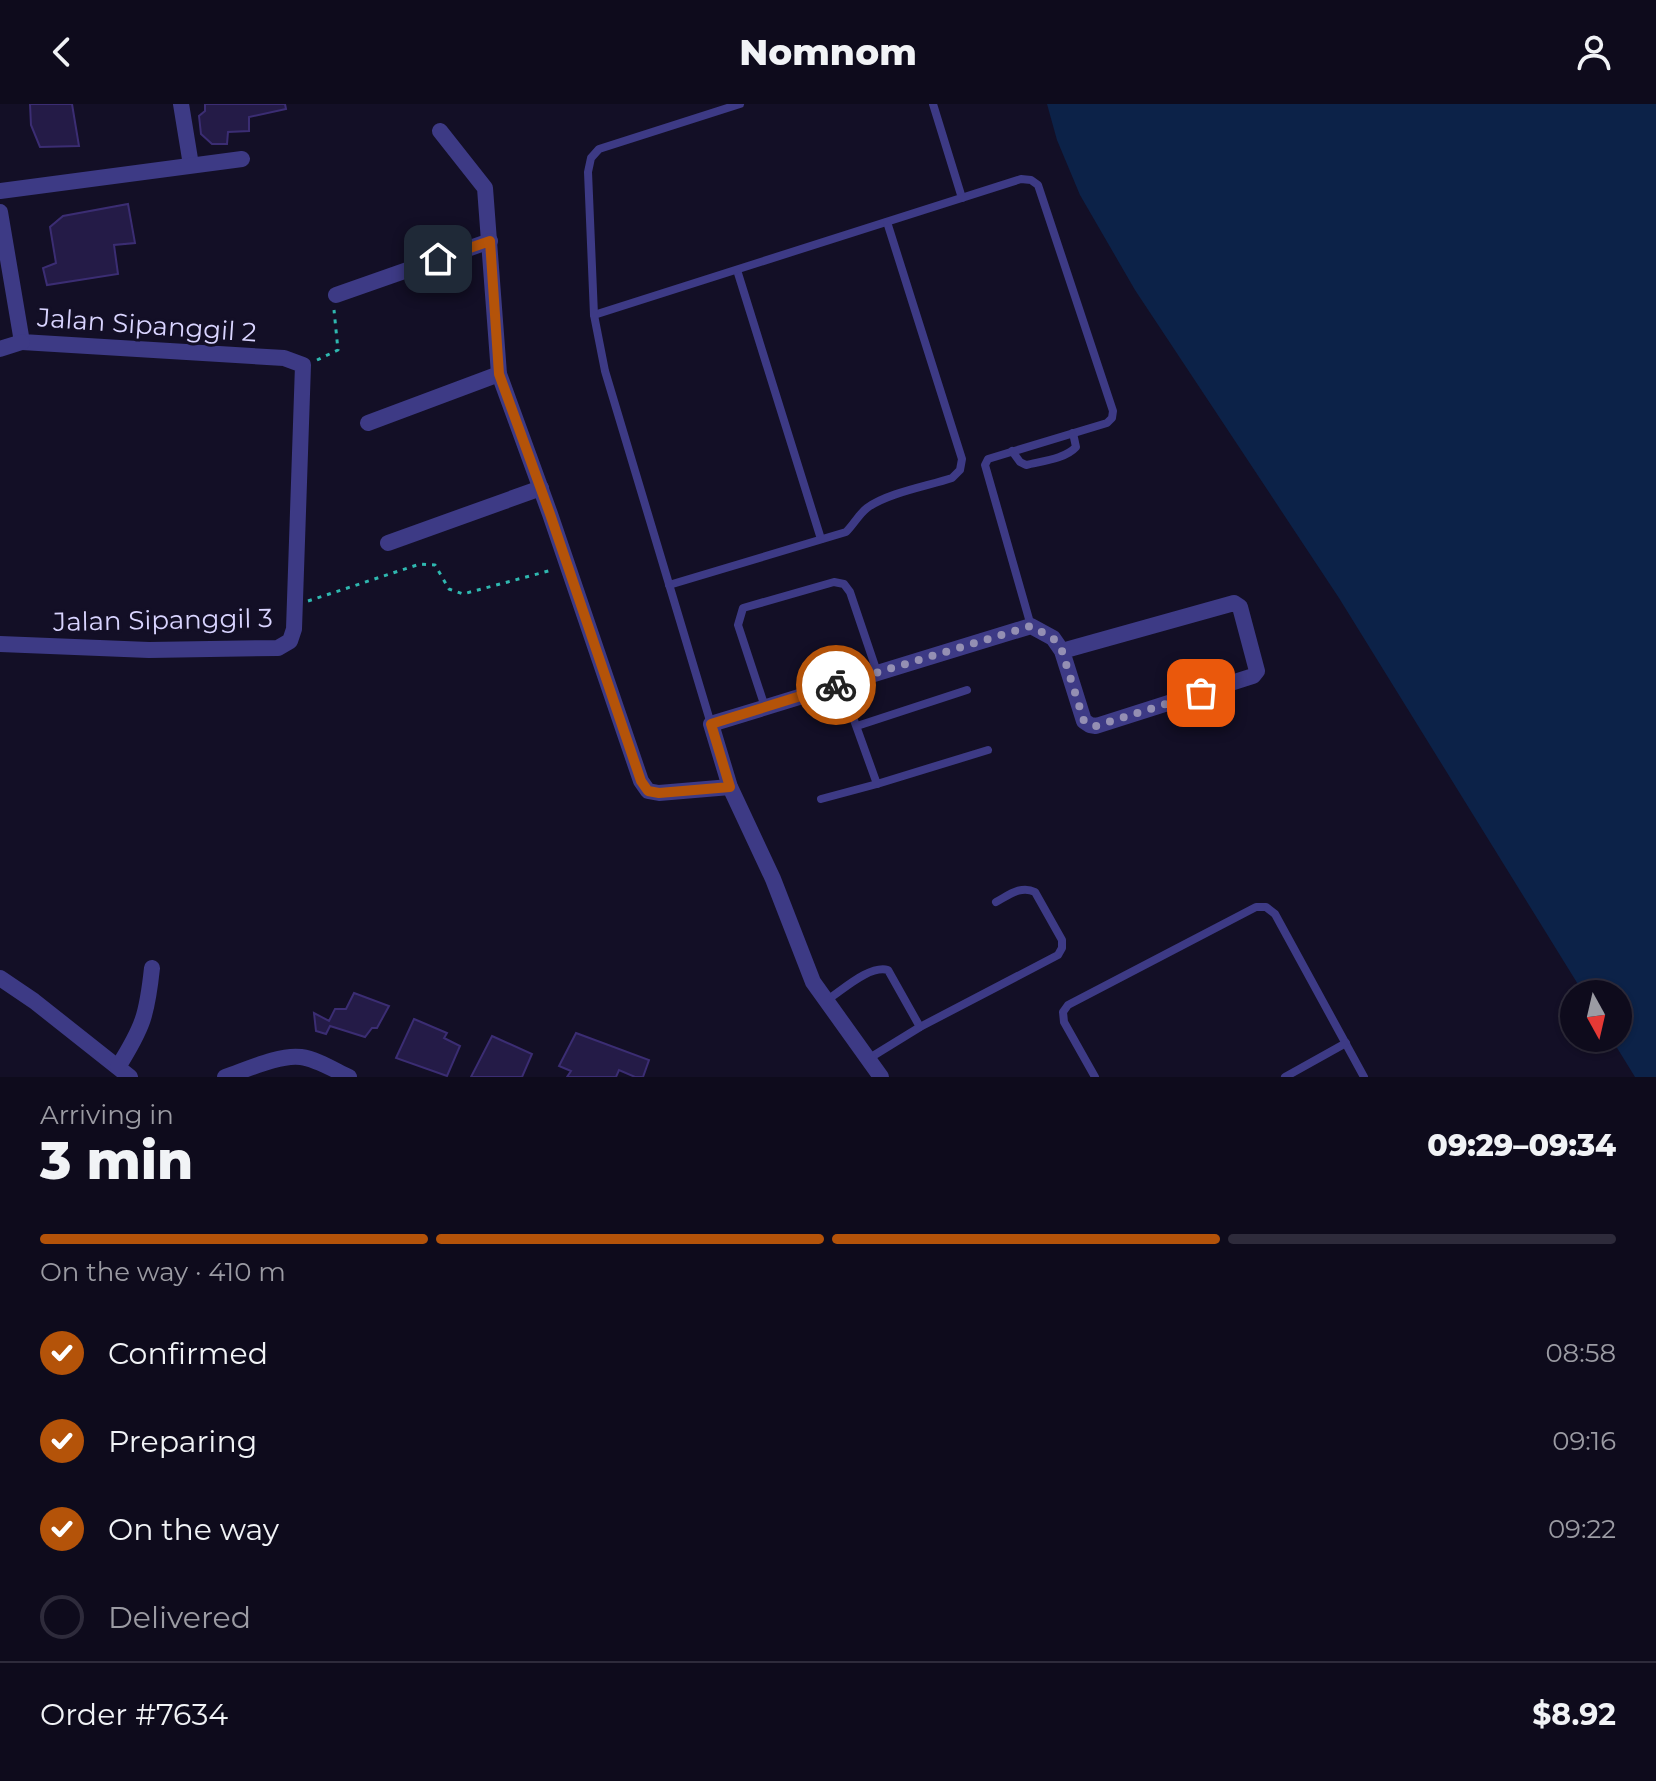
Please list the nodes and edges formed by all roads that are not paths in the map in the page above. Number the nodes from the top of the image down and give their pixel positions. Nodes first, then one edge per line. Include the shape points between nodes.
1 (181, 104) edge
2 (740, 104) edge
3 (933, 104) edge
4 (440, 131) dead end
5 (242, 159) dead end
6 (191, 165) junction
7 (0, 191) edge
8 (962, 198) junction
9 (0, 212) edge
10 (887, 222) junction
11 (490, 241) junction
12 (737, 270) junction
13 (6, 282) edge
14 (336, 295) road end
15 (594, 315) junction
16 (22, 342) junction
17 (0, 349) edge
18 (303, 365) joint
19 (499, 374) junction
20 (368, 423) dead end
21 (1073, 433) junction
22 (1012, 451) junction
23 (541, 488) junction
24 (821, 539) junction
25 (388, 543) dead end
26 (669, 585) junction
27 (1031, 626) junction
28 (0, 644) edge
29 (1058, 644) junction
30 (877, 672) junction
31 (841, 683) junction
32 (967, 690) dead end
33 (765, 707) junction
34 (711, 724) junction
35 (857, 726) junction
36 (988, 750) dead end
37 (877, 784) junction
38 (730, 787) junction
39 (821, 799) dead end
40 (996, 902) dead end
41 (152, 968) dead end
42 (0, 978) edge
43 (827, 1000) junction
44 (920, 1027) junction
45 (1346, 1043) junction
46 (868, 1059) junction
47 (124, 1072) edge
48 (225, 1077) edge
49 (349, 1077) edge
50 (881, 1077) edge
51 (1095, 1077) edge
52 (1285, 1077) edge
53 (1364, 1077) edge

1 - 6 street
2 - 15 lane via 599,149 591,158
3 - 8 lane
4 - 11 street via 485,188
5 - 6 street
6 - 7 street
8 - 10 lane
8 - 21 lane via 1021,179 1038,185 1113,411 1107,423
9 - 13 street, Jalan Sipanggil 2
10 - 12 lane
10 - 24 lane via 962,459 960,470 952,478 874,503 846,532
11 - 14 street
11 - 19 street
12 - 15 lane
12 - 24 lane
13 - 16 street, Jalan Sipanggil 2
15 - 26 lane via 605,371
16 - 17 street
16 - 18 street, Jalan Sipanggil 2 via 284,358
18 - 28 street, Jalan Sipanggil 3 via 290,641 278,648 149,650
19 - 20 street
19 - 23 street
21 - 22 lane
21 - 22 lane via 1076,447 1071,453 1026,465
22 - 27 lane via 985,465
23 - 25 street
23 - 38 street via 641,781 648,791 659,793
24 - 26 lane
26 - 34 lane
27 - 29 street
27 - 30 street
29 - 29 street via 1084,721 1096,726 1257,671 1240,607 1234,603
30 - 31 street
30 - 33 lane via 844,584 834,582 743,608 738,625
31 - 33 street
31 - 35 lane
32 - 35 lane
33 - 34 street
34 - 38 street
35 - 37 lane
36 - 37 lane
37 - 39 lane
38 - 43 street via 813,982
40 - 44 lane via 1020,889 1035,892 1062,940 1058,955
41 - 47 street via 148,1007
42 - 47 street
43 - 44 lane via 872,971 888,970
43 - 46 street
44 - 46 lane
45 - 51 lane via 1275,914 1256,907 1068,1005 1064,1022
45 - 52 lane
45 - 53 lane
46 - 50 street
48 - 49 street via 299,1056

